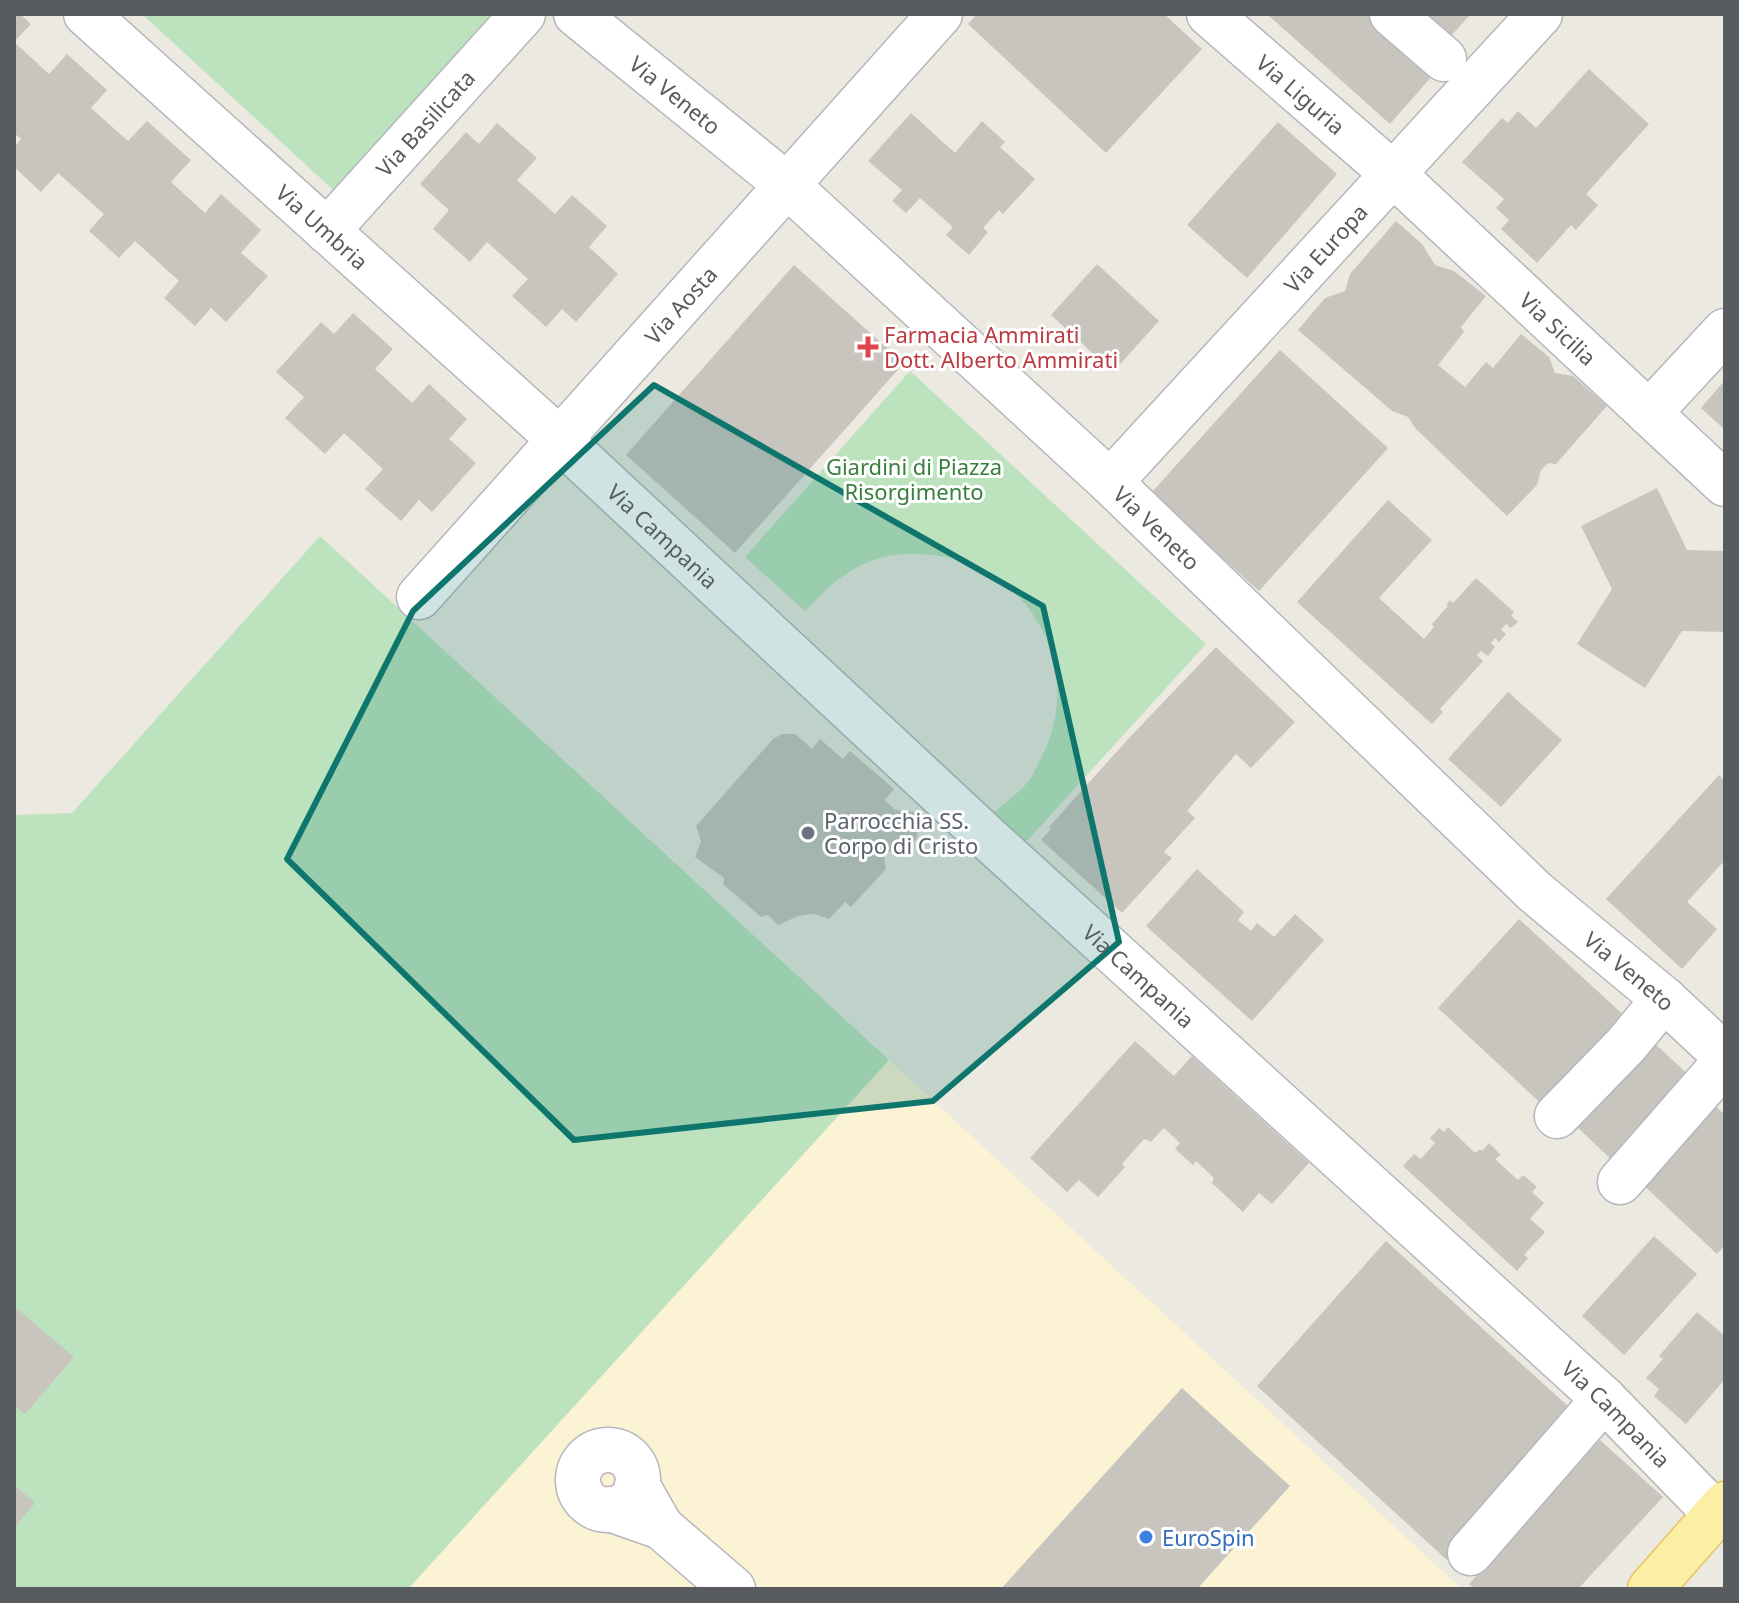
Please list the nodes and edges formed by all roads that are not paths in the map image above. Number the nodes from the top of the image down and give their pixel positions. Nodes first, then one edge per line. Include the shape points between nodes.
1 (86, 14) edge
2 (523, 14) edge
3 (576, 14) edge
4 (940, 14) edge
5 (1392, 14) edge
6 (1540, 14) edge
7 (1226, 19) edge
8 (1444, 59) dead end
9 (1392, 173) junction
10 (787, 185) junction
11 (327, 231) junction
12 (1725, 331) edge
13 (1649, 413) junction
14 (559, 439) junction
15 (1110, 482) junction
16 (1725, 484) edge
17 (419, 597) dead end
18 (1664, 999) junction
19 (1725, 1059) edge
20 (1557, 1116) dead end
21 (1620, 1182) dead end
22 (1604, 1399) junction
23 (624, 1497) dead end
24 (1720, 1509) edge
25 (1470, 1553) dead end
26 (733, 1589) edge
27 (1650, 1589) edge

1 - 11 street, Via Umbria
2 - 11 street, Via Basilicata
3 - 10 street, Via Veneto
4 - 10 street, Via Aosta
5 - 8 street
6 - 9 street, Via Europa
7 - 9 street, Via Liguria
9 - 13 street, Via Sicilia
9 - 15 street, Via Europa
10 - 14 street, Via Aosta
10 - 15 street, Via Veneto
11 - 14 street, Via Umbria
12 - 13 street
13 - 16 street, Via Sicilia
14 - 17 street, Via Aosta
14 - 22 street, Via Campania
15 - 18 street, Via Veneto via 1535,892
18 - 19 street, Via Veneto
18 - 20 street
19 - 21 street
22 - 24 street, Via Campania
22 - 25 street
23 - 26 street
24 - 27 main road

